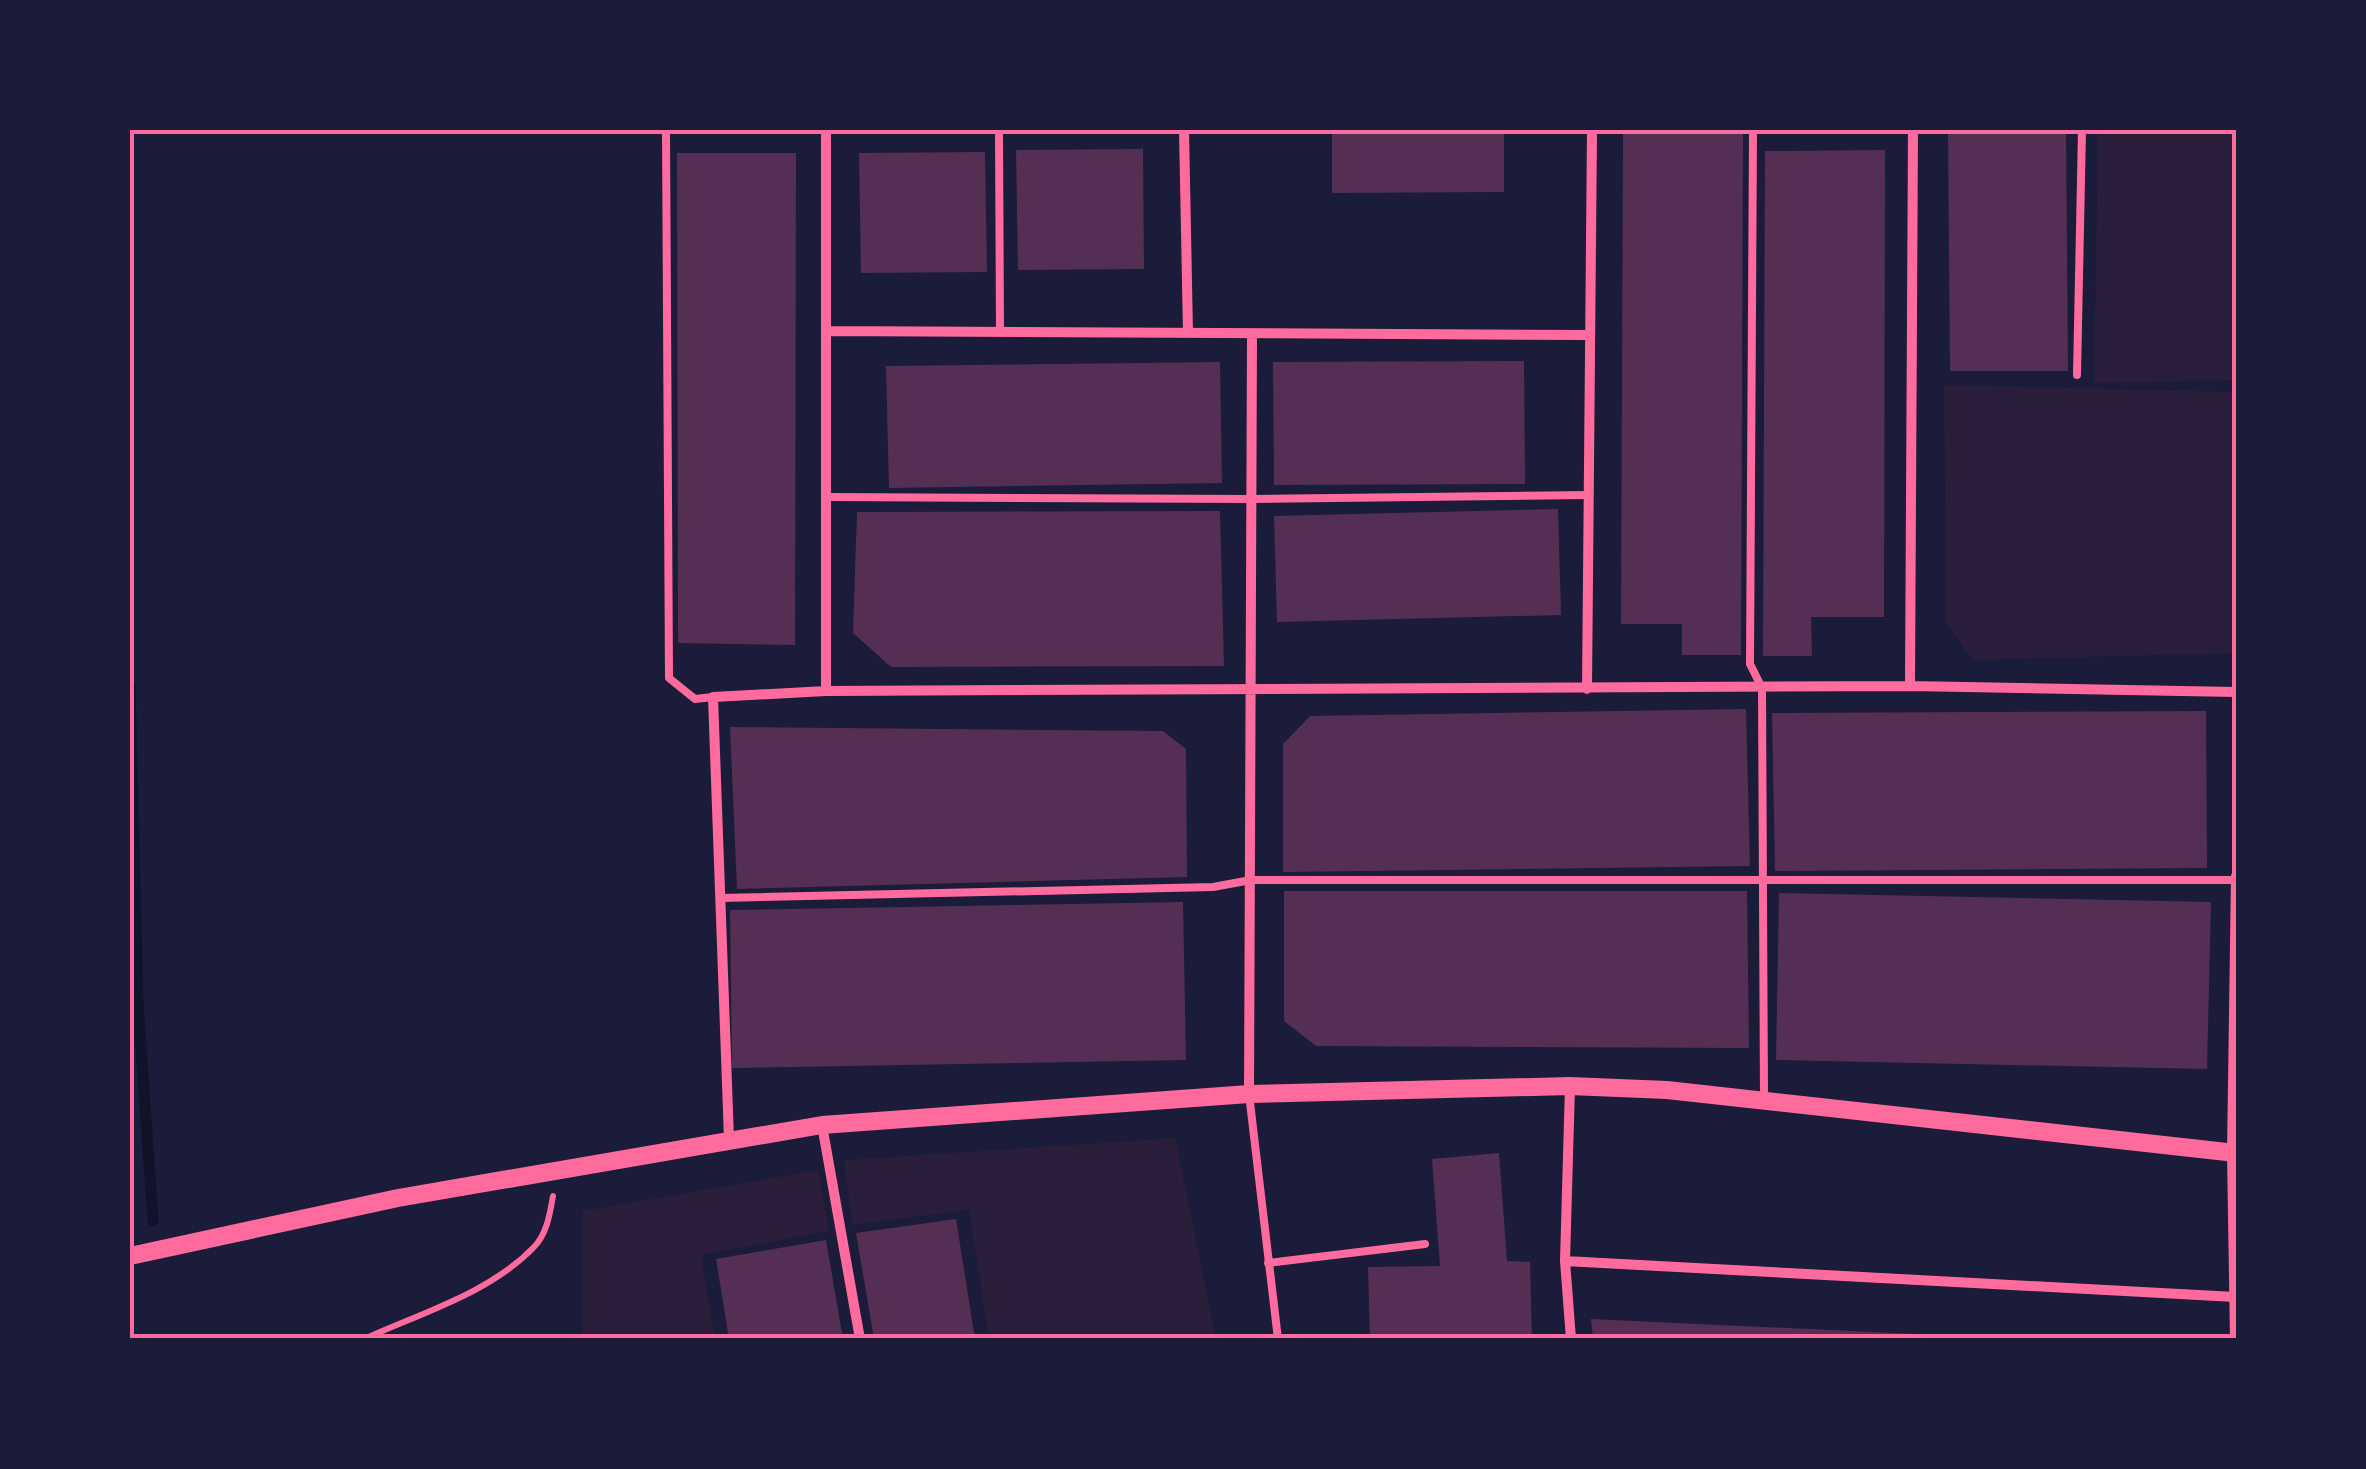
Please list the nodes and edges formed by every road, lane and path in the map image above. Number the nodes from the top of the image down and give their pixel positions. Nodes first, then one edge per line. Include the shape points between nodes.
1 (666, 130) edge
2 (826, 130) edge
3 (999, 130) edge
4 (1184, 130) edge
5 (1592, 130) edge
6 (1753, 130) edge
7 (1913, 130) edge
8 (2082, 130) edge
9 (827, 331) junction
10 (1000, 332) junction
11 (1188, 333) junction
12 (1252, 334) junction
13 (1590, 334) junction
14 (2078, 375) dead end
15 (1588, 495) junction
16 (827, 497) junction
17 (1252, 499) junction
18 (1910, 686) junction
19 (1762, 688) junction
20 (1586, 689) junction
21 (1252, 690) junction
22 (826, 691) junction
23 (2236, 692) edge
24 (713, 697) junction
25 (2236, 878) edge
26 (1251, 880) junction
27 (1764, 882) junction
28 (720, 898) junction
29 (1570, 1086) junction
30 (1249, 1094) junction
31 (1764, 1100) junction
32 (822, 1125) junction
33 (729, 1139) junction
34 (2234, 1153) edge
35 (554, 1170) junction
36 (1425, 1244) dead end
37 (130, 1256) edge
38 (1268, 1262) junction
39 (1565, 1262) junction
40 (2234, 1297) edge
41 (364, 1339) edge
42 (860, 1339) edge
43 (1278, 1339) edge
44 (1570, 1339) edge
45 (2235, 1339) edge

1 - 24 lane via 669,678 695,699
2 - 9 street
3 - 10 lane
4 - 11 street
5 - 13 street
6 - 19 lane via 1750,664
7 - 18 street
8 - 14 lane
9 - 10 street
9 - 16 street
10 - 11 street
11 - 12 street
12 - 13 street
12 - 17 street
13 - 15 street
15 - 17 lane
15 - 20 street
16 - 17 lane
16 - 22 street
17 - 21 street
18 - 19 street
18 - 23 street
19 - 20 street
19 - 27 lane
20 - 21 street
21 - 22 street
21 - 26 street
22 - 24 street
24 - 28 street
25 - 27 lane
25 - 34 street
26 - 27 lane
26 - 28 lane via 1213,887
26 - 30 street
27 - 31 lane
28 - 33 street
29 - 30 street
29 - 31 street
29 - 39 street
30 - 32 street
30 - 38 lane
31 - 34 street
32 - 33 street
32 - 42 street
33 - 35 street
34 - 40 street
35 - 37 street
35 - 41 path via 550,1215 536,1246 485,1284
36 - 38 lane
38 - 43 lane
39 - 40 street
39 - 44 street
40 - 45 street

